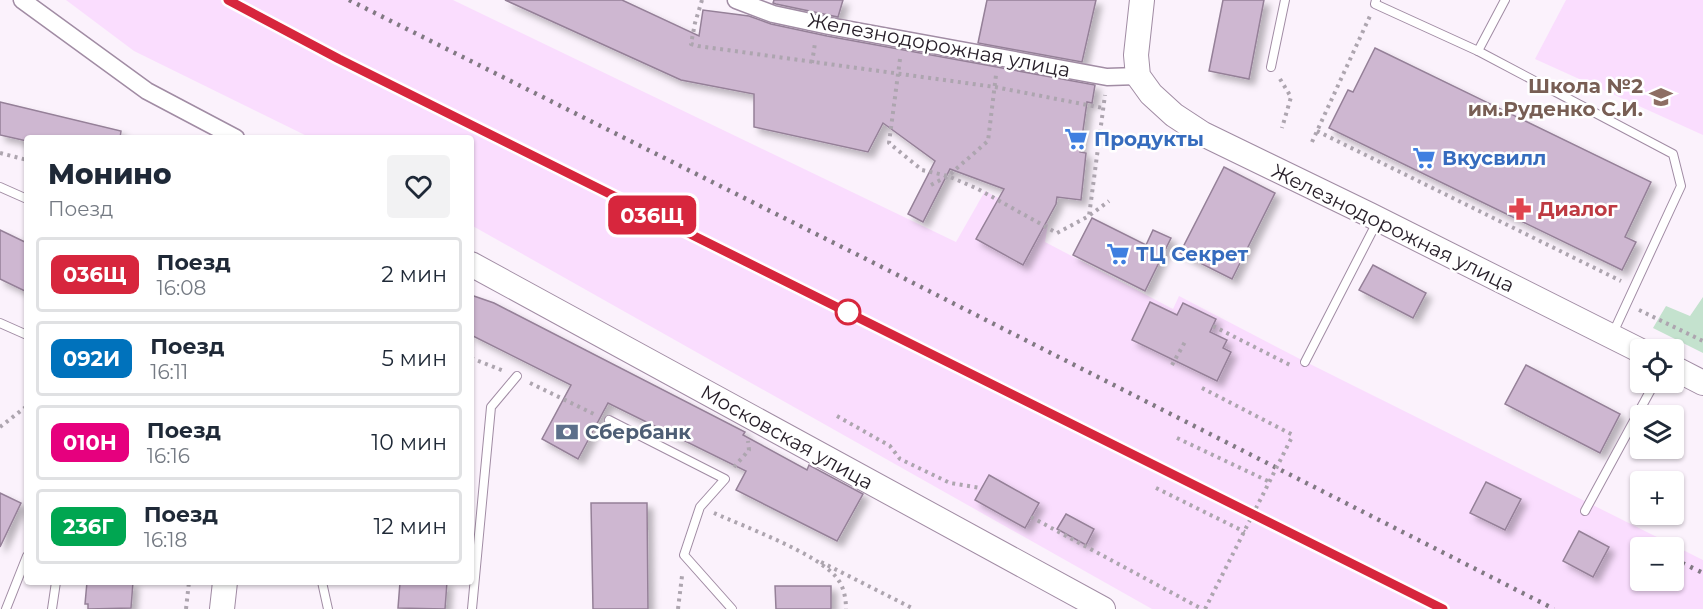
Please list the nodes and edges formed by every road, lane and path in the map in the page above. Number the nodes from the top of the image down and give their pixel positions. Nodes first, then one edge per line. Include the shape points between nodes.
1 (22, 0) edge
2 (702, 0) edge
3 (736, 0) edge
4 (1142, 0) edge
5 (1285, 0) edge
6 (1505, 0) edge
7 (1376, 2) edge
8 (757, 4) edge
9 (1478, 51) junction
10 (997, 57) junction
11 (1271, 67) joint
12 (899, 74) junction
13 (1107, 77) junction
14 (1144, 85) junction
15 (995, 87) junction
16 (1103, 108) junction
17 (1282, 128) dead end
18 (1317, 131) junction
19 (230, 135) edge
20 (1312, 142) dead end
21 (0, 153) edge
22 (24, 159) edge
23 (948, 176) junction
24 (931, 185) dead end
25 (0, 187) edge
26 (24, 198) edge
27 (1109, 201) dead end
28 (1089, 216) junction
29 (1379, 219) junction
30 (474, 266) edge
31 (1634, 288) junction
32 (1627, 304) junction
33 (0, 322) edge
34 (1213, 326) dead end
35 (24, 334) edge
36 (1612, 336) junction
37 (1186, 340) dead end
38 (1703, 341) edge
39 (1630, 345) edge
40 (1305, 362) joint
41 (1172, 365) dead end
42 (1684, 373) edge
43 (517, 376) dead end
44 (1703, 383) edge
45 (1202, 388) dead end
46 (1650, 393) edge
47 (554, 395) dead end
48 (24, 408) edge
49 (837, 416) dead end
50 (609, 420) joint
51 (0, 427) edge
52 (746, 432) dead end
53 (1178, 438) dead end
54 (725, 479) junction
55 (1270, 482) junction
56 (981, 488) dead end
57 (1156, 488) dead end
58 (700, 507) junction
59 (1585, 511) dead end
60 (1031, 517) dead end
61 (1245, 532) junction
62 (684, 555) junction
63 (813, 558) junction
64 (24, 564) edge
65 (56, 585) edge
66 (189, 585) edge
67 (225, 585) edge
68 (323, 585) edge
69 (6, 609) edge
70 (52, 609) edge
71 (186, 609) edge
72 (222, 609) edge
73 (328, 609) edge
74 (472, 609) edge
75 (678, 609) edge
76 (732, 609) edge
77 (846, 609) edge
78 (914, 609) edge
79 (1103, 609) edge
80 (1204, 609) edge

1 - 19 street via 147,91
2 - 12 path via 691,44
3 - 8 street, Железнодорожная улица
4 - 14 street via 1136,55
5 - 11 lane
6 - 9 lane
7 - 9 lane
7 - 18 path
8 - 10 street, Железнодорожная улица via 829,26
9 - 31 lane via 1673,154 1681,186
10 - 13 street, Железнодорожная улица
10 - 15 path
11 - 17 path via 1291,97
12 - 15 path
12 - 23 path via 889,143 922,170
13 - 14 street, Железнодорожная улица
13 - 16 path
14 - 29 street, Железнодорожная улица via 1174,115 1203,134
15 - 16 path
15 - 23 path via 988,141
16 - 28 path
18 - 20 path
18 - 31 path
21 - 22 path
23 - 24 path
23 - 28 path via 1058,232
25 - 26 lane
27 - 28 path
29 - 36 street, Железнодорожная улица
29 - 40 lane
30 - 79 street, Московская улица
31 - 32 lane
32 - 36 lane
32 - 38 path
33 - 35 lane
34 - 40 path via 1301,370
36 - 39 street, Железнодорожная улица
37 - 41 path
42 - 44 street
43 - 74 lane via 491,407
45 - 55 path, bridge via 1293,435
46 - 59 lane
47 - 50 path
48 - 51 path
49 - 56 path via 890,446 900,459 950,483
50 - 54 lane
52 - 54 path via 749,450
53 - 55 path
54 - 58 lane
55 - 61 path, bridge
57 - 61 path
58 - 62 lane
58 - 63 path
60 - 80 path
61 - 80 path, bridge
62 - 75 path
62 - 76 lane
63 - 77 path via 838,579 846,596
63 - 78 path
64 - 69 lane
65 - 70 lane
66 - 71 path
67 - 72 street
68 - 73 lane

